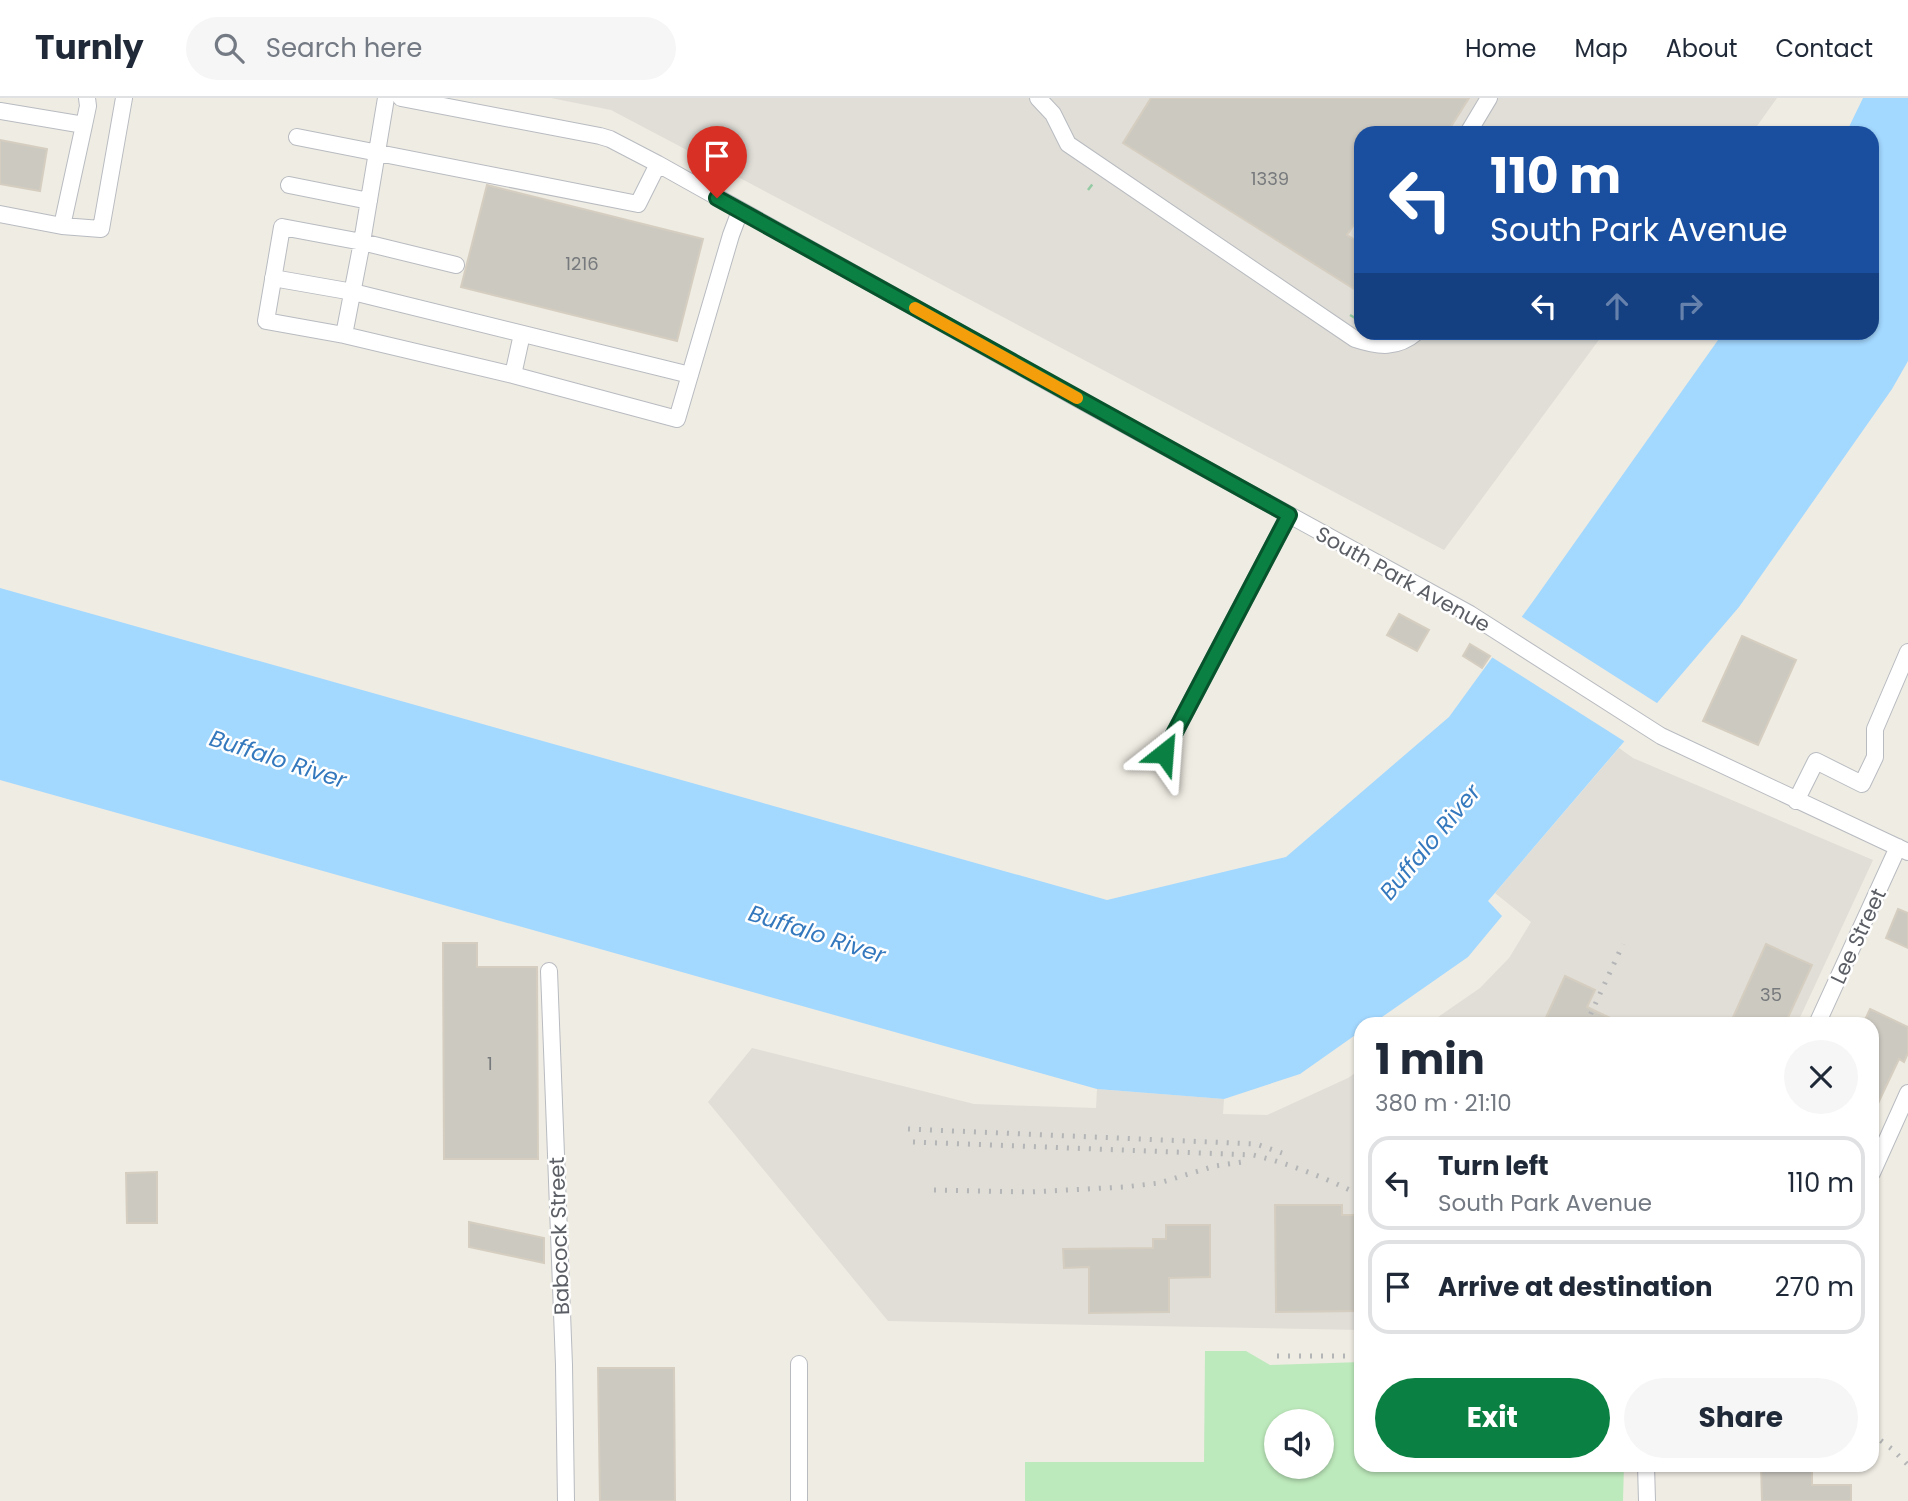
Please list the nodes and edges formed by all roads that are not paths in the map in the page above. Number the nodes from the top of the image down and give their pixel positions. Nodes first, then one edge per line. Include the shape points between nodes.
1 (87, 98) edge
2 (124, 98) edge
3 (386, 98) edge
4 (401, 98) edge
5 (1038, 98) edge
6 (1489, 98) edge
7 (0, 111) edge
8 (84, 125) junction
9 (1472, 126) edge
10 (296, 137) dead end
11 (378, 153) junction
12 (658, 164) junction
13 (289, 184) dead end
14 (369, 201) junction
15 (740, 211) junction
16 (0, 214) edge
17 (62, 226) junction
18 (362, 242) junction
19 (456, 265) dead end
20 (274, 278) junction
21 (353, 292) junction
22 (522, 334) junction
23 (344, 335) junction
24 (1354, 338) edge
25 (1358, 340) edge
26 (1408, 340) edge
27 (513, 375) junction
28 (690, 375) junction
29 (1289, 515) junction
30 (1908, 652) edge
31 (1164, 753) dead end
32 (1796, 801) junction
33 (1903, 850) edge
34 (549, 971) dead end
35 (1820, 1017) edge
36 (1908, 1093) edge
37 (1879, 1157) edge
38 (799, 1364) dead end
39 (1646, 1472) edge
40 (566, 1501) edge
41 (799, 1501) edge
42 (1647, 1501) edge

1 - 8 street
2 - 17 street via 101,229
3 - 11 street
4 - 12 street, South Park Avenue via 600,136
5 - 24 street via 1054,114 1069,144
6 - 9 street
7 - 8 street
8 - 17 street
10 - 11 street
11 - 12 street via 638,204
11 - 14 street
12 - 15 street, South Park Avenue
13 - 14 street
14 - 18 street
15 - 28 street
15 - 29 street, South Park Avenue
16 - 17 street
18 - 19 street
18 - 20 street via 282,227
18 - 21 street
20 - 21 street
20 - 23 street via 266,321
21 - 22 street
21 - 23 street
22 - 27 street
22 - 28 street
23 - 27 street
25 - 26 street via 1377,346
27 - 28 street via 677,419
29 - 31 street
29 - 32 street, South Park Avenue via 1470,614 1661,736
30 - 32 street via 1875,729 1875,757 1861,784 1816,761
32 - 33 street, South Park Avenue
33 - 35 street, Lee Street
34 - 40 street, Babcock Street
36 - 37 street
38 - 41 street
39 - 42 street

